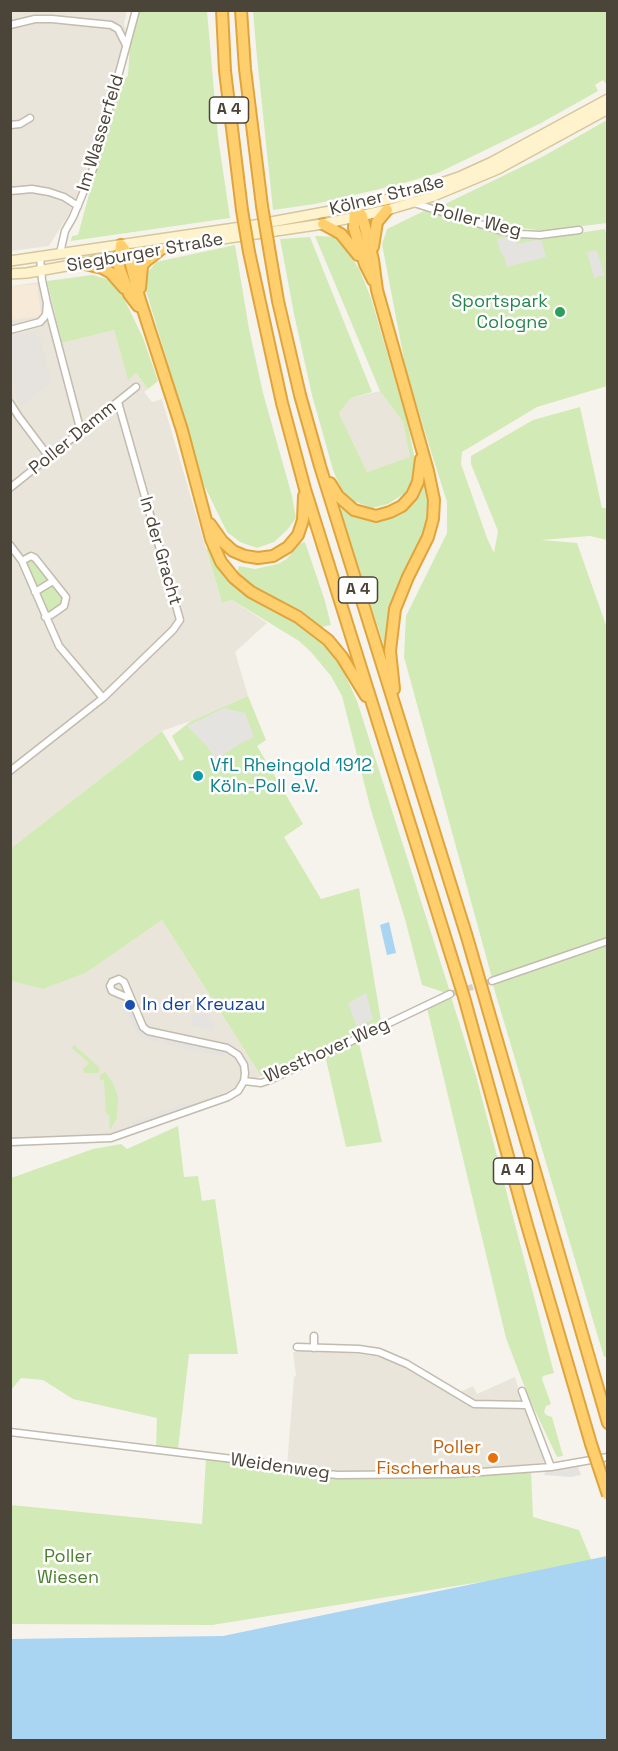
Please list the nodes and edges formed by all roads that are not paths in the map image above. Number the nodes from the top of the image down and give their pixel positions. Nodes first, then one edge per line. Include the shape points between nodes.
1 (136, 10) edge
2 (222, 10) edge
3 (241, 10) edge
4 (10, 25) edge
5 (126, 45) junction
6 (608, 99) edge
7 (608, 110) edge
8 (30, 118) dead end
9 (10, 125) edge
10 (10, 191) edge
11 (413, 202) junction
12 (78, 206) junction
13 (387, 210) junction
14 (357, 213) junction
15 (323, 224) junction
16 (255, 225) joint
17 (279, 230) joint
18 (579, 230) dead end
19 (121, 245) junction
20 (160, 250) junction
21 (60, 254) junction
22 (40, 257) junction
23 (124, 257) junction
24 (10, 261) edge
25 (369, 262) junction
26 (85, 264) junction
27 (41, 271) junction
28 (10, 274) edge
29 (134, 295) junction
30 (47, 303) junction
31 (10, 330) edge
32 (136, 387) dead end
33 (118, 402) junction
34 (10, 403) edge
35 (81, 432) junction
36 (421, 449) junction
37 (50, 457) junction
38 (320, 466) junction
39 (10, 488) edge
40 (305, 489) junction
41 (206, 519) junction
42 (10, 545) edge
43 (22, 561) junction
44 (53, 581) junction
45 (35, 592) junction
46 (45, 616) junction
47 (103, 698) junction
48 (375, 711) junction
49 (396, 714) junction
50 (10, 771) edge
51 (608, 941) edge
52 (492, 981) tunnel mouth
53 (450, 994) tunnel mouth
54 (131, 999) dead end
55 (244, 1081) junction
56 (10, 1142) edge
57 (314, 1336) dead end
58 (297, 1347) dead end
59 (314, 1348) junction
60 (522, 1391) dead end
61 (527, 1405) junction
62 (608, 1423) edge
63 (10, 1432) edge
64 (608, 1457) edge
65 (551, 1467) junction
66 (608, 1495) edge

1 - 5 street, Im Wasserfeld
2 - 40 highway, A 4, bridge via 225,71 249,252
3 - 38 highway, A 4, bridge via 244,69 268,248
4 - 5 street via 52,19 111,25 118,28
5 - 12 street, Im Wasserfeld via 93,169
6 - 14 main road, Kölner Straße via 459,177
7 - 11 main road, Kölner Straße via 498,169
8 - 9 street
10 - 12 street via 40,190
11 - 13 main road, Kölner Straße
11 - 18 street, Poller Weg via 502,231 540,235
12 - 21 street, Im Wasserfeld via 64,231
13 - 14 main road, Kölner Straße
13 - 25 highway via 376,227
14 - 15 main road, Kölner Straße
14 - 16 main road, Kölner Straße
14 - 25 highway via 354,228
15 - 17 main road, Kölner Straße
15 - 25 highway via 337,230
16 - 19 main road, Siegburger Straße
17 - 20 main road, Siegburger Straße
19 - 21 main road, Siegburger Straße
19 - 23 highway
20 - 23 main road, Siegburger Straße
20 - 29 highway via 142,266
21 - 22 main road, Siegburger Straße
22 - 24 main road, Siegburger Straße
22 - 27 street
23 - 26 main road, Siegburger Straße
23 - 29 highway
25 - 36 highway
26 - 27 main road, Siegburger Straße
26 - 29 highway via 111,273
27 - 28 main road, Siegburger Straße
27 - 30 street
29 - 41 highway via 182,430
30 - 31 street via 46,315 40,322
30 - 35 street
32 - 33 street, Poller Damm
33 - 35 street, Poller Damm
33 - 47 street, In der Gracht via 180,620
34 - 37 street
35 - 37 street, Poller Damm
36 - 38 highway via 418,482 412,495 402,506 376,516 345,504
36 - 49 highway via 434,500 433,519 395,609 390,651
37 - 39 street, Poller Damm
38 - 49 highway, A 4
40 - 41 highway via 298,535 273,556 258,558 233,551
40 - 48 highway, A 4
41 - 48 highway via 221,562 234,579 328,640
42 - 43 street
43 - 44 street via 35,558
43 - 45 street
44 - 45 street
44 - 46 street via 66,597 64,606
45 - 46 street
46 - 47 street via 58,646
47 - 50 street, In der Gracht
48 - 66 highway, A 4, bridge via 464,997
49 - 62 highway, A 4 via 467,937
51 - 52 street
53 - 55 street, Westhover Weg via 270,1080
54 - 55 street via 148,1031 234,1052 244,1065
55 - 56 street, Westhover Weg via 228,1097 125,1134 94,1140
57 - 59 street
58 - 59 street
59 - 61 street via 359,1349 388,1355 474,1404
60 - 61 street
61 - 65 street
63 - 65 street, Weidenweg via 338,1475 454,1474
64 - 65 street, Weidenweg

